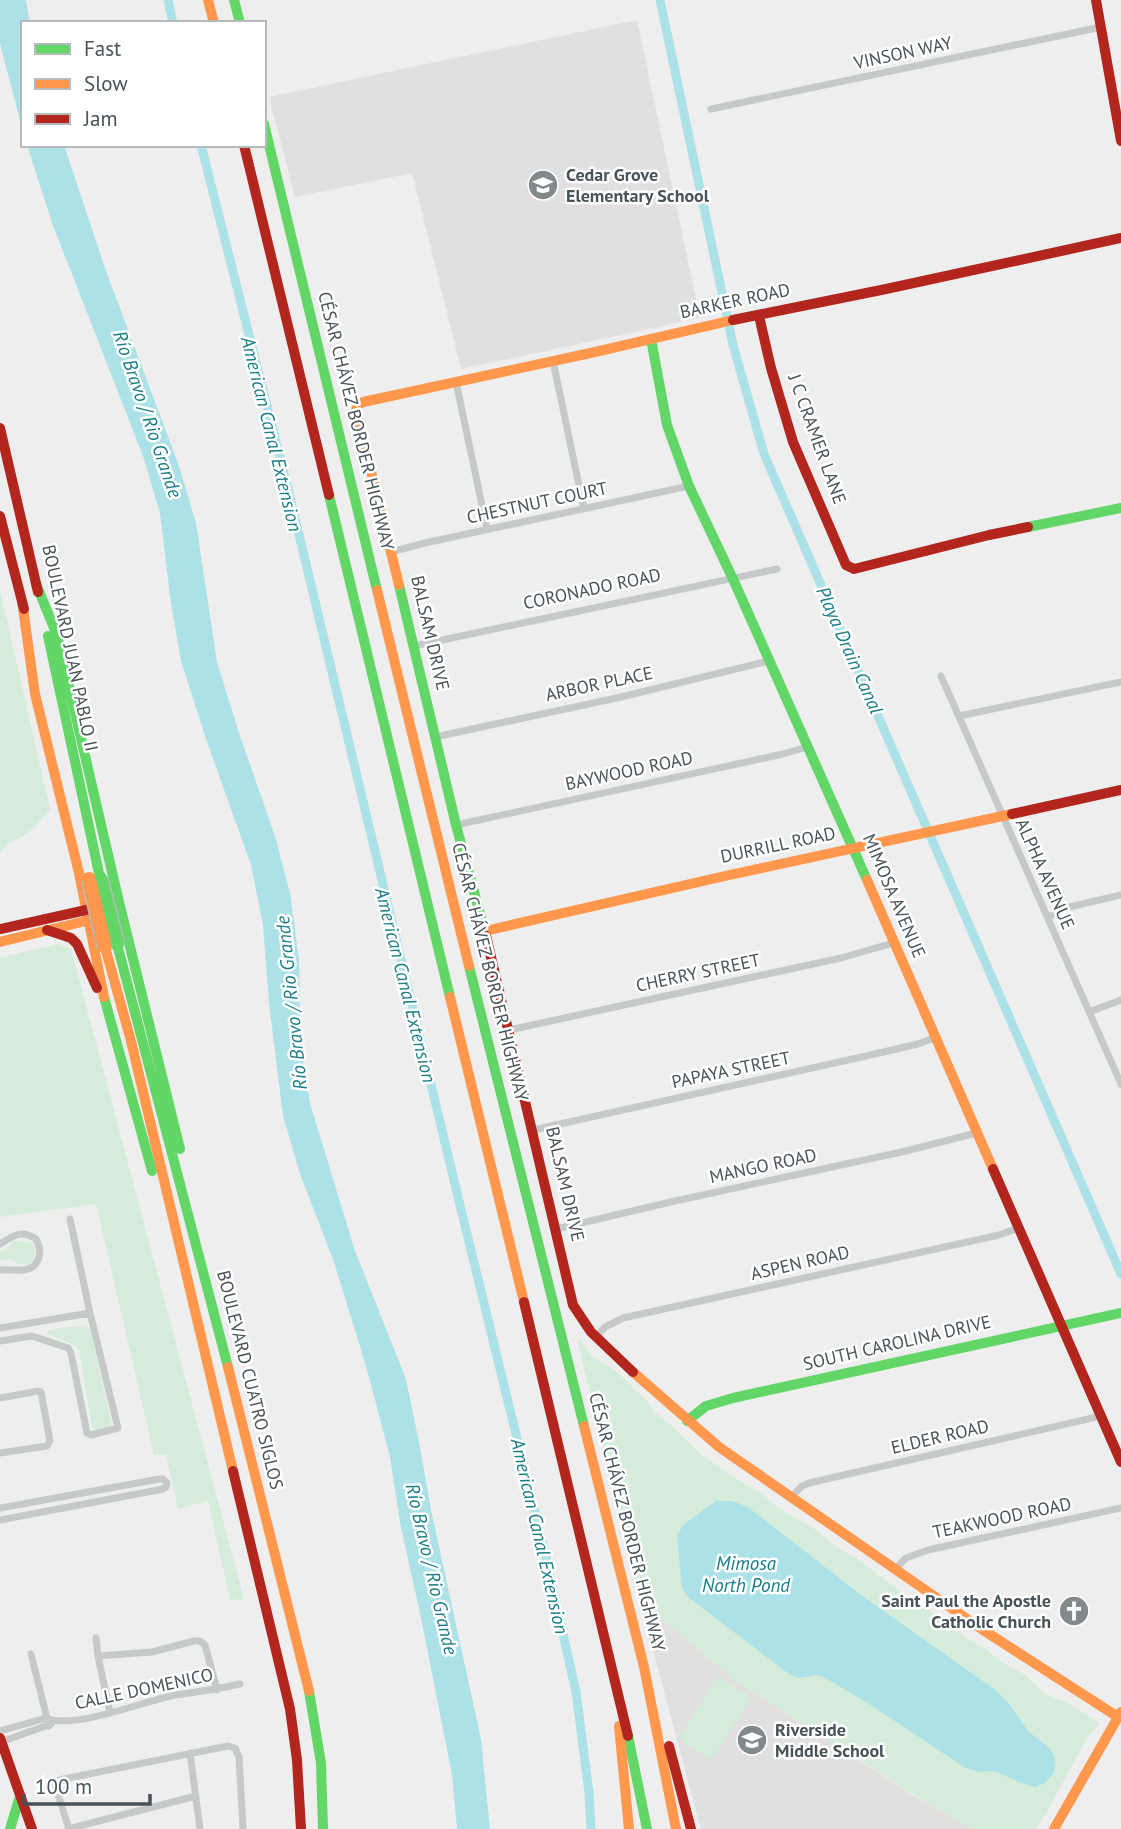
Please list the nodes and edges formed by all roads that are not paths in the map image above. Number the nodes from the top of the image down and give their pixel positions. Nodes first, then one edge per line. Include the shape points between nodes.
1 (208, 0) edge
2 (234, 0) edge
3 (1096, 0) edge
4 (213, 21) edge
5 (239, 21) edge
6 (1101, 27) junction
7 (710, 109) dead end
8 (1119, 112) edge
9 (266, 132) edge
10 (1121, 141) edge
11 (244, 147) edge
12 (1121, 238) edge
13 (758, 316) junction
14 (651, 339) junction
15 (553, 361) junction
16 (456, 382) junction
17 (358, 405) joint
18 (0, 428) edge
19 (689, 486) junction
20 (1121, 508) edge
21 (584, 509) junction
22 (0, 516) edge
23 (487, 530) junction
24 (391, 552) junction
25 (777, 569) dead end
26 (733, 579) junction
27 (36, 584) junction
28 (22, 600) junction
29 (414, 646) junction
30 (769, 661) junction
31 (941, 676) dead end
32 (1121, 682) edge
33 (960, 716) junction
34 (435, 737) junction
35 (807, 747) junction
36 (1121, 790) edge
37 (1003, 816) junction
38 (456, 825) junction
39 (853, 849) junction
40 (95, 877) junction
41 (1121, 895) edge
42 (121, 907) junction
43 (88, 915) junction
44 (1048, 917) junction
45 (0, 929) edge
46 (47, 930) junction
47 (485, 932) junction
48 (0, 942) edge
49 (893, 943) junction
50 (112, 948) junction
51 (1121, 1000) edge
52 (106, 1005) junction
53 (1089, 1012) junction
54 (509, 1030) junction
55 (934, 1038) junction
56 (1121, 1084) edge
57 (533, 1130) junction
58 (976, 1133) junction
59 (164, 1150) junction
60 (70, 1219) dead end
61 (1018, 1228) junction
62 (556, 1229) junction
63 (0, 1244) edge
64 (0, 1270) edge
65 (187, 1278) junction
66 (90, 1313) junction
67 (1121, 1313) edge
68 (31, 1323) junction
69 (1061, 1325) junction
70 (0, 1328) edge
71 (33, 1336) junction
72 (595, 1338) junction
73 (0, 1341) edge
74 (0, 1398) edge
75 (238, 1406) junction
76 (1101, 1416) junction
77 (687, 1422) junction
78 (0, 1453) edge
79 (1121, 1462) edge
80 (101, 1489) junction
81 (791, 1497) junction
82 (103, 1501) junction
83 (4, 1507) edge
84 (1121, 1508) edge
85 (10, 1518) junction
86 (0, 1520) edge
87 (895, 1569) junction
88 (96, 1638) dead end
89 (31, 1654) dead end
90 (98, 1656) junction
91 (611, 1659) junction
92 (644, 1667) junction
93 (240, 1684) dead end
94 (217, 1690) junction
95 (110, 1713) junction
96 (1120, 1714) edge
97 (49, 1722) junction
98 (0, 1737) edge
99 (190, 1753) junction
100 (20, 1796) junction
101 (196, 1796) junction
102 (29, 1828) edge
103 (10, 1829) edge
104 (69, 1829) edge
105 (200, 1829) edge
106 (243, 1829) edge
107 (301, 1829) edge
108 (323, 1829) edge
109 (629, 1829) edge
110 (648, 1829) edge
111 (676, 1829) edge
112 (691, 1829) edge
113 (1054, 1829) edge

1 - 4 main road
2 - 5 main road
3 - 6 main road
6 - 7 street, VINSON WAY
6 - 8 main road
8 - 10 main road
9 - 92 main road, CÉSAR CHÁVEZ BORDER HIGHWAY
11 - 91 main road
12 - 13 main road, BARKER ROAD
13 - 14 main road, BARKER ROAD
13 - 20 main road, J C CRAMER LANE via 793,442 846,565 854,569
14 - 15 main road, BARKER ROAD
14 - 19 main road, MIMOSA AVENUE via 667,425
15 - 16 main road, BARKER ROAD
15 - 21 street
16 - 17 main road, BARKER ROAD
16 - 23 street
17 - 24 main road, BALSAM DRIVE
18 - 27 main road, BOULEVARD JUAN PABLO II
19 - 21 street, CHESTNUT COURT
19 - 26 main road, MIMOSA AVENUE
21 - 23 street, CHESTNUT COURT
22 - 28 main road, BOULEVARD JUAN PABLO II
23 - 24 street, CHESTNUT COURT
24 - 29 main road, BALSAM DRIVE
25 - 26 street, CORONADO ROAD
26 - 29 street, CORONADO ROAD
26 - 30 main road, MIMOSA AVENUE
27 - 40 main road, BOULEVARD JUAN PABLO II
27 - 40 main road via 57,635
28 - 40 main road, BOULEVARD JUAN PABLO II
28 - 40 main road via 35,694
29 - 34 main road, BALSAM DRIVE
30 - 34 street, ARBOR PLACE
30 - 35 main road, MIMOSA AVENUE
31 - 33 street, ALPHA AVENUE
32 - 33 street
33 - 37 street, ALPHA AVENUE
34 - 38 main road, BALSAM DRIVE
35 - 38 street, BAYWOOD ROAD
35 - 39 main road, MIMOSA AVENUE
36 - 37 main road, DURRILL ROAD
37 - 39 main road, DURRILL ROAD
37 - 44 street, ALPHA AVENUE
38 - 47 main road, BALSAM DRIVE
39 - 47 main road, DURRILL ROAD
39 - 49 main road, MIMOSA AVENUE
40 - 42 main road
40 - 43 main road
40 - 50 main road, bridge
41 - 44 street via 1065,908
42 - 43 main road
42 - 50 main road
43 - 45 main road
43 - 46 main road
43 - 50 main road
44 - 53 street, ALPHA AVENUE
46 - 48 main road
46 - 52 main road via 77,944
47 - 54 main road, BALSAM DRIVE
49 - 54 street, CHERRY STREET
49 - 55 main road, MIMOSA AVENUE
50 - 52 main road
50 - 59 main road, BOULEVARD CUATRO SIGLOS
50 - 75 main road via 234,1369
51 - 53 street
52 - 65 main road via 168,1233
53 - 56 street, ALPHA AVENUE
54 - 57 main road, BALSAM DRIVE
55 - 57 street, PAPAYA STREET
55 - 58 main road, MIMOSA AVENUE
57 - 62 main road, BALSAM DRIVE
58 - 61 main road, MIMOSA AVENUE
58 - 62 street, MANGO ROAD
59 - 65 main road, BOULEVARD CUATRO SIGLOS
59 - 75 main road, BOULEVARD CUATRO SIGLOS
60 - 66 street
61 - 69 main road, MIMOSA AVENUE
61 - 72 street, ASPEN ROAD via 623,1318
62 - 72 main road, BALSAM DRIVE via 573,1305
63 - 64 street via 14,1234 27,1234 36,1239 40,1250 31,1268
65 - 107 main road, BOULEVARD CUATRO SIGLOS via 294,1724
66 - 68 street
66 - 71 street via 117,1429 87,1433 70,1349
67 - 69 main road, SOUTH CAROLINA DRIVE
68 - 70 street
68 - 71 street
69 - 76 main road, MIMOSA AVENUE
69 - 77 main road, SOUTH CAROLINA DRIVE via 733,1398 706,1406
71 - 73 street
72 - 77 main road, BALSAM DRIVE
74 - 78 street via 41,1392 50,1441 47,1446
75 - 108 main road, BOULEVARD CUATRO SIGLOS via 311,1699 321,1763
76 - 79 main road, MIMOSA AVENUE
76 - 81 street, ELDER ROAD via 809,1483
77 - 81 main road, BALSAM DRIVE
80 - 82 street
80 - 82 street via 159,1479 167,1483 163,1489
80 - 83 street
81 - 87 main road, BALSAM DRIVE
82 - 85 street
83 - 85 street
84 - 87 street, TEAKWOOD ROAD via 928,1550 906,1558
85 - 86 street
87 - 96 main road, BALSAM DRIVE via 983,1630
88 - 90 street
89 - 97 street
90 - 94 street via 152,1652 200,1641
90 - 95 street
91 - 109 main road
91 - 110 main road
92 - 111 main road, CÉSAR CHÁVEZ BORDER HIGHWAY
92 - 112 main road via 662,1716
93 - 94 street, CALLE DOMENICO
94 - 95 street, CALLE DOMENICO via 173,1695
95 - 97 street, CALLE DOMENICO
96 - 113 main road
97 - 98 street, CALLE DOMENICO
98 - 100 main road
99 - 101 street
99 - 104 street via 61,1780 55,1785
99 - 106 street via 235,1748
100 - 102 main road
100 - 103 main road
101 - 104 street
101 - 105 street

